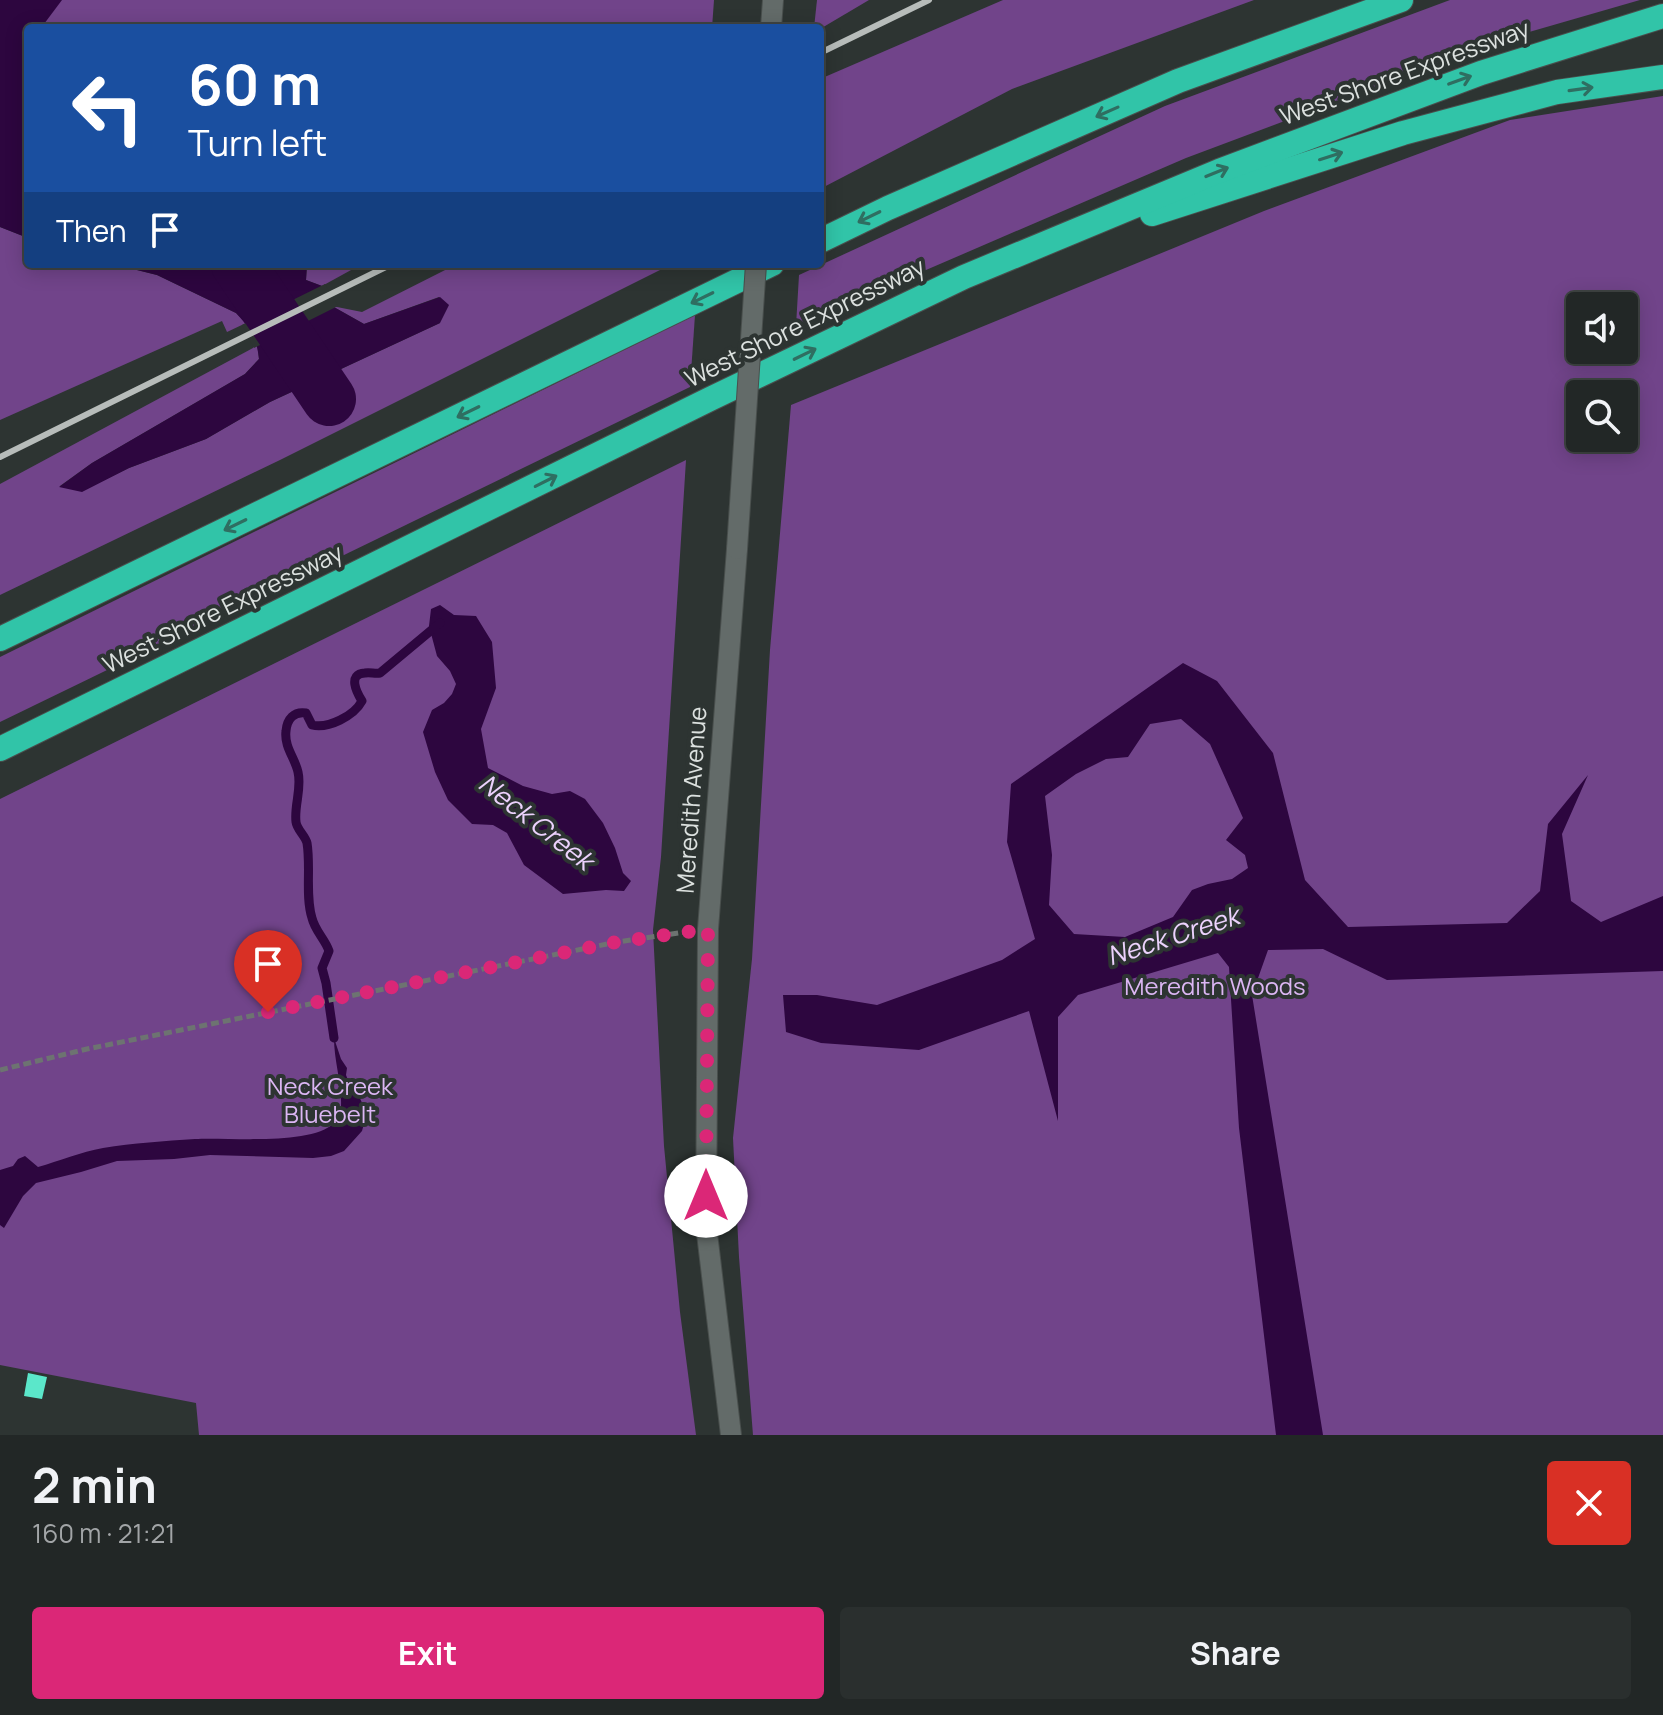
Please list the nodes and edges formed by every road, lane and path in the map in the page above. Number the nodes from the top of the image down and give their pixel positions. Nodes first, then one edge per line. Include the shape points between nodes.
1 (773, 0) edge
2 (1351, 0) edge
3 (1401, 0) edge
4 (1663, 16) edge
5 (771, 24) edge
6 (1663, 77) edge
7 (1178, 81) junction
8 (824, 239) edge
9 (756, 268) edge
10 (764, 268) edge
11 (964, 277) junction
12 (477, 516) junction
13 (0, 639) edge
14 (0, 749) edge
15 (0, 765) edge
16 (708, 929) junction
17 (0, 1070) edge
18 (731, 1435) edge

1 - 5 street
2 - 7 highway
3 - 7 highway
11 -> 4 highway, West Shore Expressway via 1262,154 1481,73
11 -> 6 highway via 1403,133 1557,92
7 -> 8 highway
9 - 16 street, Meredith Avenue, bridge
10 -> 13 highway
12 -> 11 highway, West Shore Expressway
12 - 14 highway, West Shore Expressway
12 - 15 highway
16 - 17 path via 602,945
16 - 18 street, Meredith Avenue via 706,1225

